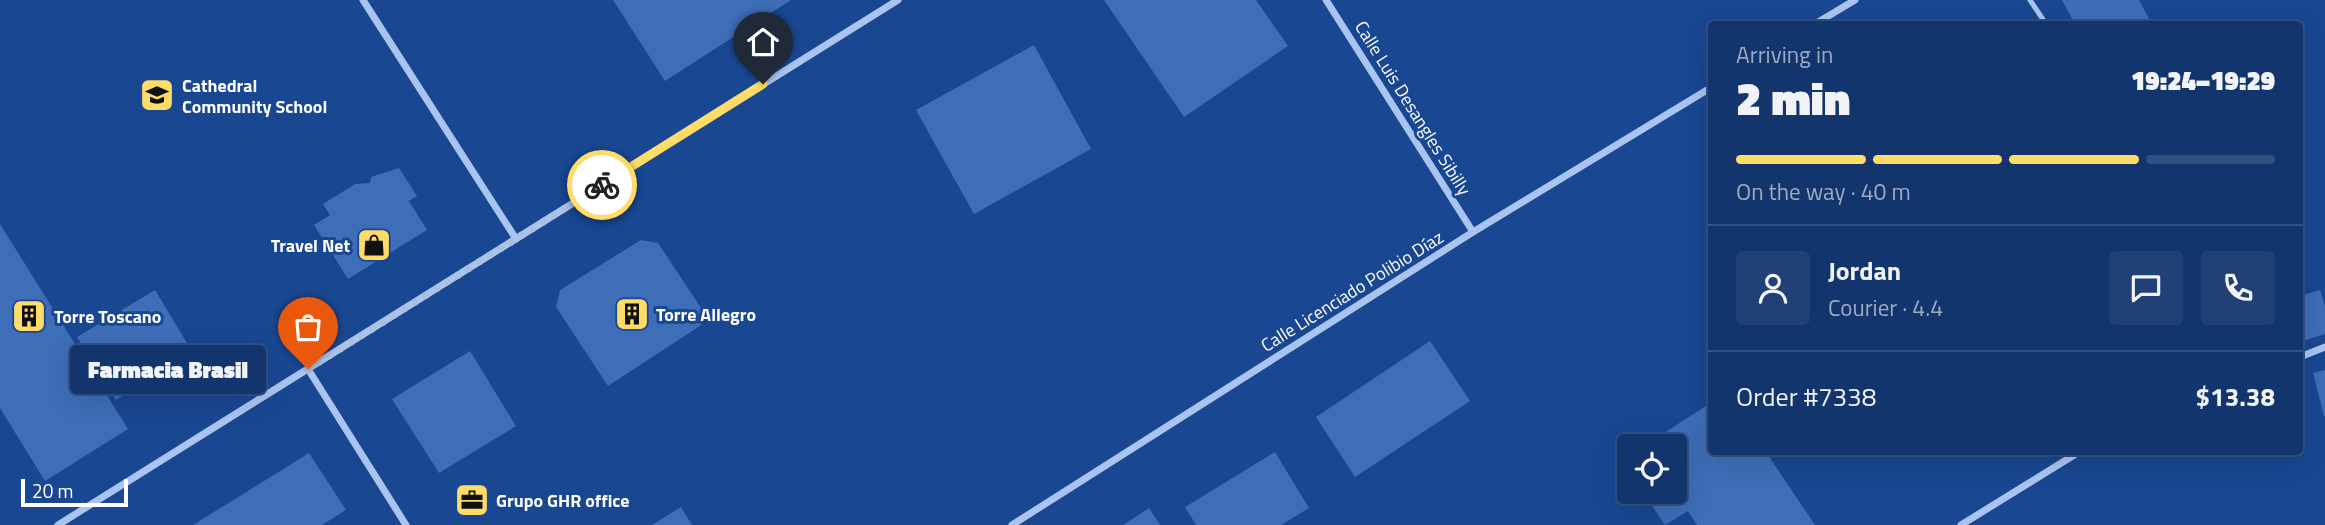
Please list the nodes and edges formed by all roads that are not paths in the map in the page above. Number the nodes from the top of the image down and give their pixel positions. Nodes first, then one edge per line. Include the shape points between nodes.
1 (363, 0) edge
2 (898, 0) edge
3 (1326, 0) edge
4 (1856, 0) edge
5 (2031, 0) edge
6 (1820, 21) edge
7 (2044, 21) edge
8 (1708, 90) edge
9 (1473, 232) junction
10 (516, 239) junction
11 (2325, 346) edge
12 (2303, 356) edge
13 (308, 369) junction
14 (2074, 455) edge
15 (58, 525) edge
16 (406, 525) edge
17 (1012, 525) edge
18 (1961, 525) edge

1 - 10 street
2 - 10 street
3 - 9 street, Calle Luis Desangles Sibilly
4 - 6 street
5 - 7 lane
8 - 9 street, Calle Licenciado Polibio Díaz
9 - 17 street, Calle Licenciado Polibio Díaz
10 - 13 street
11 - 12 street
13 - 15 street
13 - 16 street
14 - 18 street

